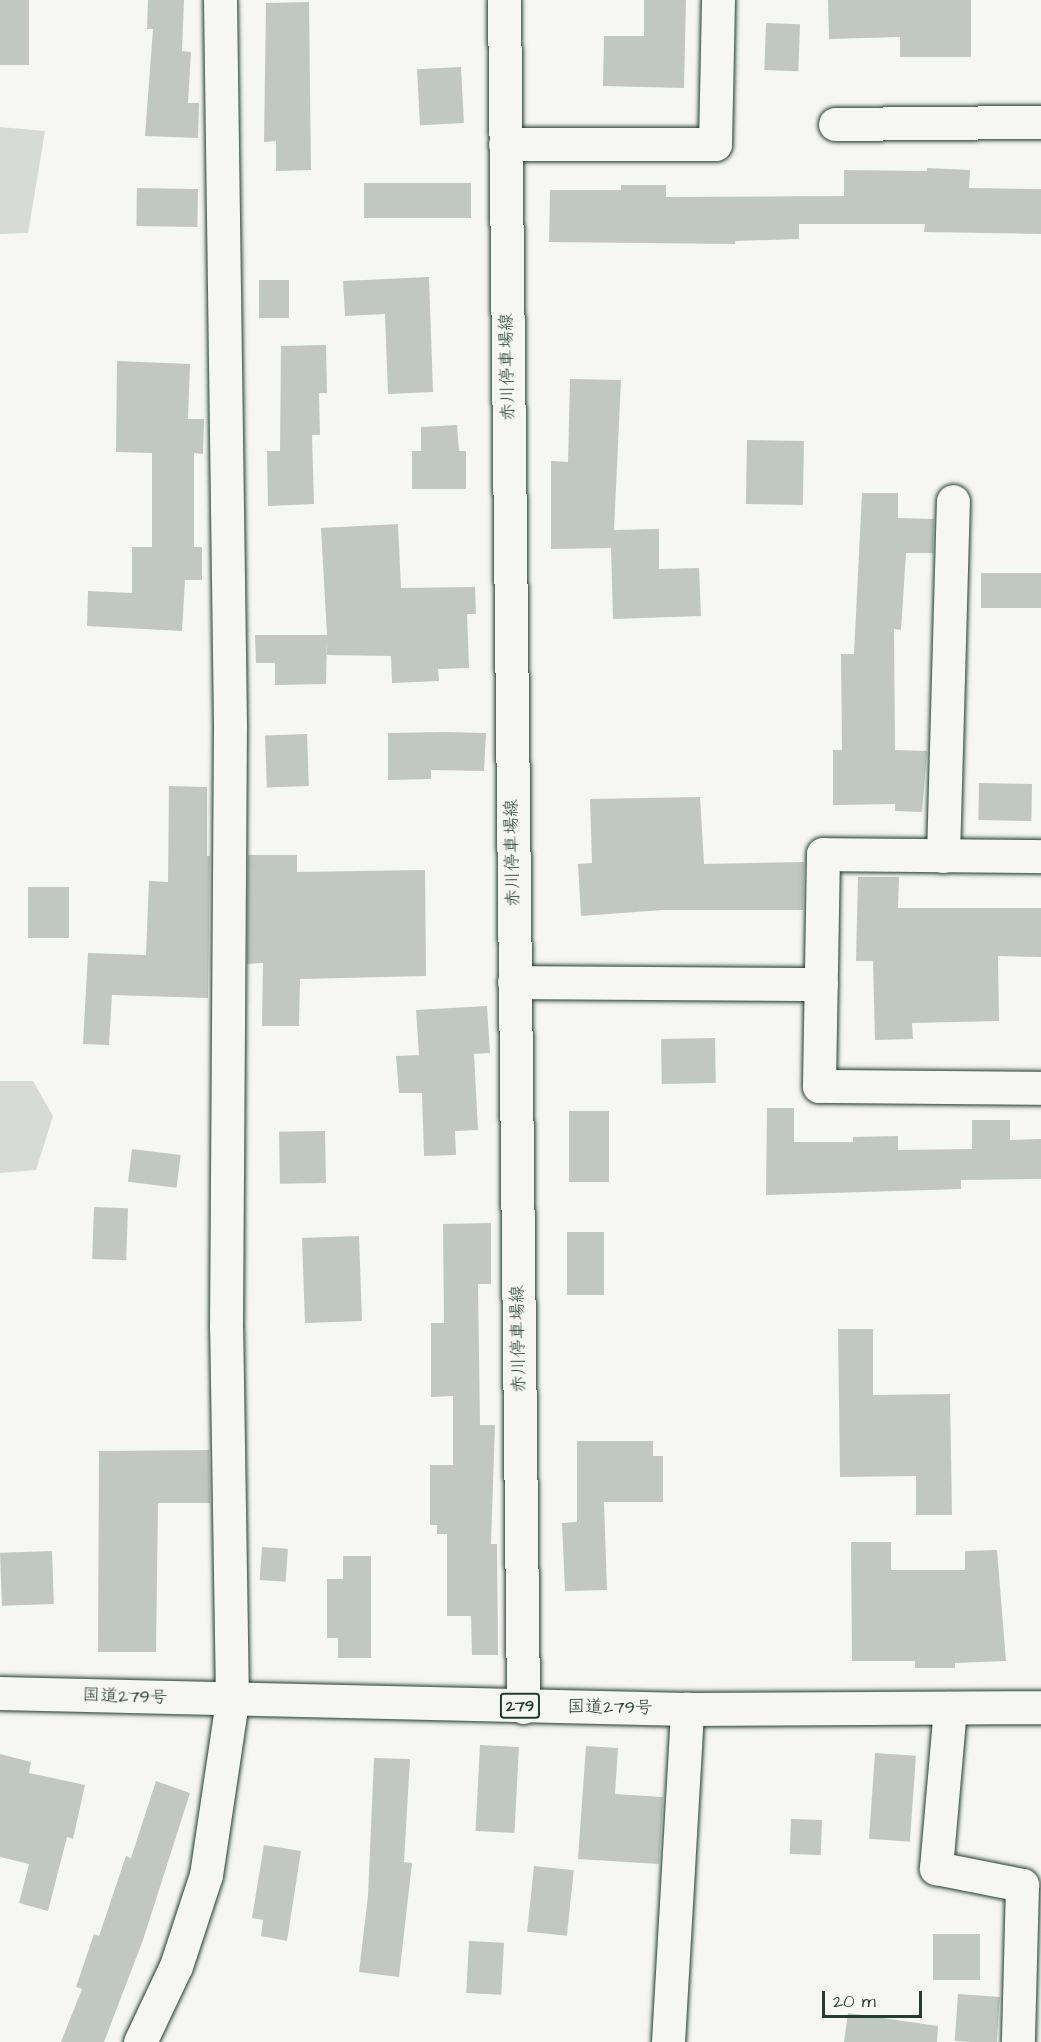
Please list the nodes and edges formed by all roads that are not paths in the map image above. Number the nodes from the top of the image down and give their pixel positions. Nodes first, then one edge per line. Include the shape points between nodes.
1 (220, 0) edge
2 (504, 0) edge
3 (718, 0) edge
4 (1041, 122) edge
5 (835, 124) dead end
6 (505, 144) junction
7 (953, 501) dead end
8 (943, 856) junction
9 (1041, 856) edge
10 (514, 982) junction
11 (821, 984) junction
12 (1041, 1088) edge
13 (0, 1694) edge
14 (232, 1700) junction
15 (523, 1707) junction
16 (1041, 1707) edge
17 (950, 1708) junction
18 (687, 1709) junction
19 (140, 2042) edge
20 (668, 2042) edge
21 (1018, 2042) edge

1 - 14 main road via 219,165 230,725 226,1328
2 - 6 main road, 赤川停車場線
3 - 6 main road via 715,144
4 - 5 main road
6 - 10 main road, 赤川停車場線
7 - 8 main road
8 - 9 main road
8 - 11 main road via 823,854
10 - 11 main road
10 - 15 main road, 赤川停車場線
11 - 12 main road via 819,1086
13 - 14 main road, 国道279号 / 279
14 - 15 main road, 国道279号 / 279
14 - 19 main road via 206,1875 176,1966
15 - 18 main road, 国道279号 / 279
16 - 17 main road, 国道279号 / 279
17 - 18 main road, 国道279号 / 279
17 - 21 main road via 936,1868 1022,1885
18 - 20 main road

